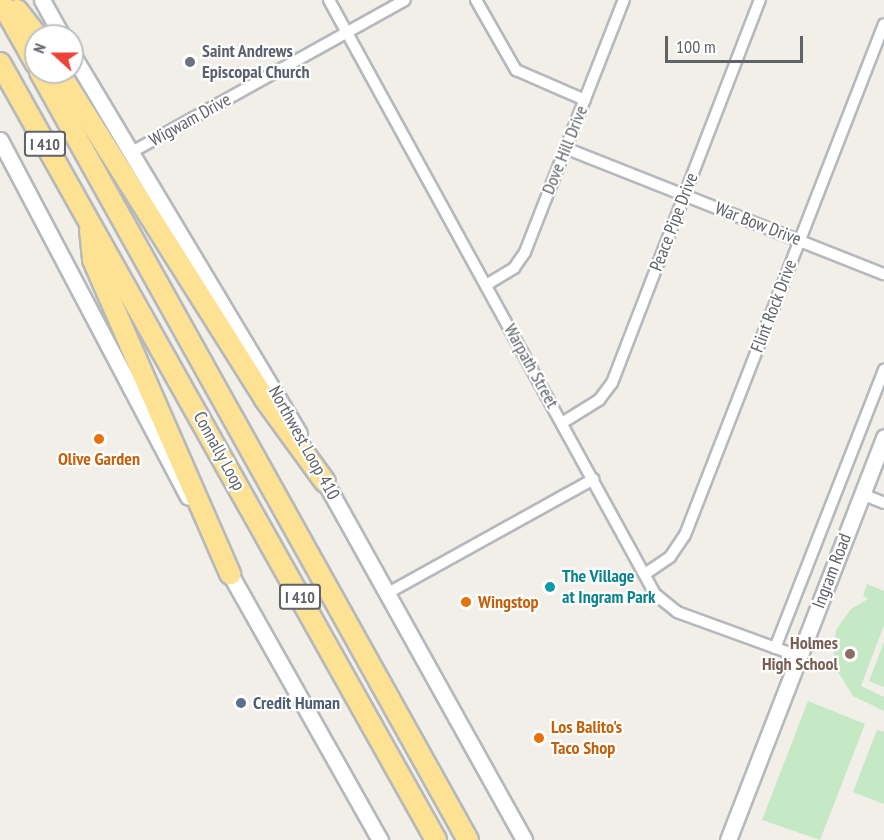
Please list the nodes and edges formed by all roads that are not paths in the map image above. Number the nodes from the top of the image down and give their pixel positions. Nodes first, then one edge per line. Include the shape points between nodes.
1 (0, 0) edge
2 (10, 0) edge
3 (42, 0) edge
4 (329, 0) edge
5 (405, 0) edge
6 (476, 0) edge
7 (624, 0) edge
8 (760, 0) edge
9 (28, 24) edge
10 (55, 24) edge
11 (884, 24) edge
12 (347, 32) junction
13 (24, 43) edge
14 (0, 63) edge
15 (84, 74) edge
16 (47, 84) edge
17 (67, 84) edge
18 (585, 100) junction
19 (0, 140) edge
20 (565, 148) junction
21 (132, 152) junction
22 (684, 195) junction
23 (89, 225) junction
24 (800, 240) junction
25 (884, 274) edge
26 (486, 285) junction
27 (884, 370) edge
28 (562, 423) junction
29 (884, 437) edge
30 (594, 479) junction
31 (326, 482) junction
32 (862, 494) junction
33 (884, 502) edge
34 (230, 574) junction
35 (645, 574) junction
36 (388, 593) junction
37 (775, 648) junction
38 (798, 656) junction
39 (434, 837) edge
40 (380, 840) edge
41 (468, 840) edge
42 (524, 840) edge
43 (728, 840) edge

1 - 13 highway
2 - 9 highway
3 - 10 main road
4 - 12 street, Warpath Street
5 - 12 street, Wigwam Drive
6 - 18 street via 516,70
7 - 18 street, Dove Hill Drive
8 - 22 street, Peace Pipe Drive
11 - 24 street, Flint Rock Drive
12 - 21 street, Wigwam Drive
12 - 26 street, Warpath Street
14 - 23 highway, Connally Loop / I 410
15 - 21 main road, Northwest Loop 410
16 - 41 highway, Connally Loop / I 410
17 - 31 highway via 264,398
18 - 20 street, Dove Hill Drive
19 - 34 main road
20 - 22 street, War Bow Drive
20 - 26 street, Dove Hill Drive via 518,263
21 - 31 main road, Northwest Loop 410
22 - 24 street, War Bow Drive
22 - 28 street, Peace Pipe Drive via 612,383 599,400
23 - 34 highway via 93,260
23 - 39 highway, Connally Loop / I 410
24 - 25 street, War Bow Drive
24 - 35 street, Flint Rock Drive via 685,535 670,557
26 - 28 street, Warpath Street
27 - 37 street, Ingram Road
28 - 30 street, Warpath Street
29 - 32 main road, Ingram Road
30 - 35 street, Warpath Street
30 - 36 street
31 - 36 main road, Northwest Loop 410
32 - 33 street
32 - 38 main road, Ingram Road
34 - 40 main road
35 - 37 street, Warpath Street via 655,594 677,612
36 - 42 main road, Northwest Loop 410
37 - 38 street, Warpath Street
38 - 43 main road, Ingram Road

